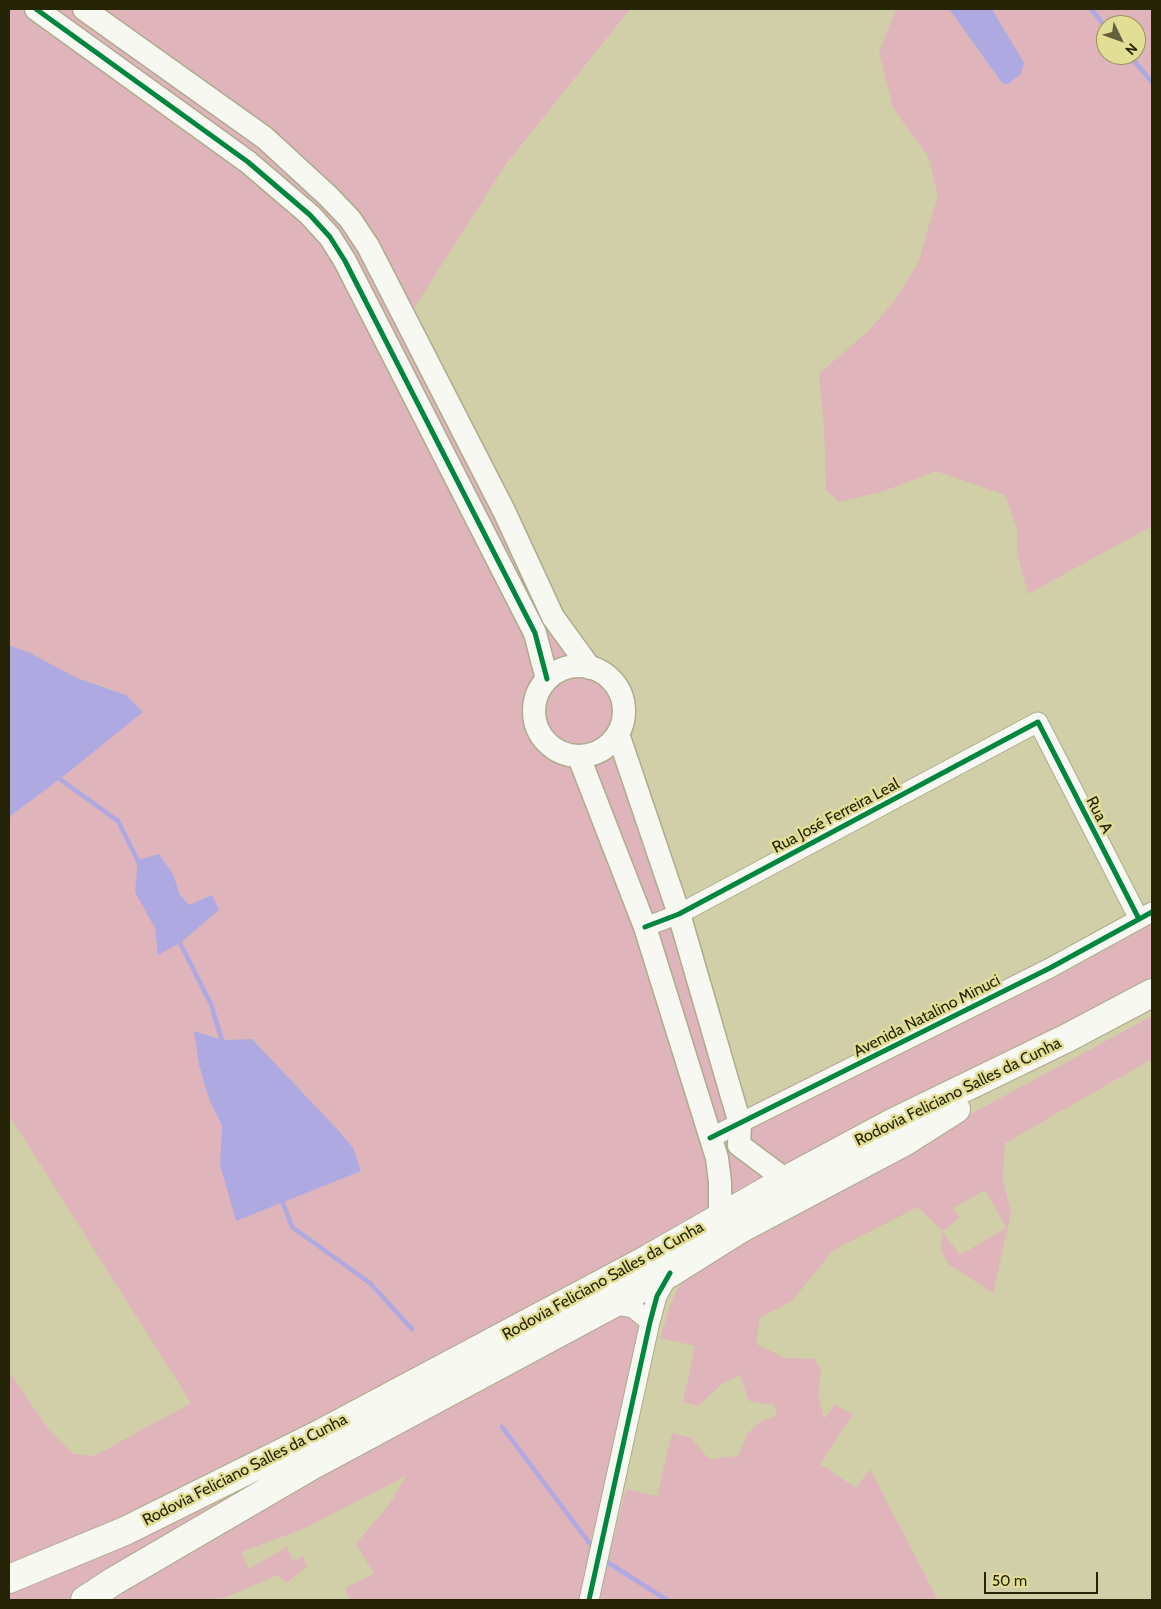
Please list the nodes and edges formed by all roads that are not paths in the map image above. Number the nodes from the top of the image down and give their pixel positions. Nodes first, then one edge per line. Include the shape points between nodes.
1 (36, 9) edge
2 (84, 9) edge
3 (590, 668) junction
4 (546, 680) junction
5 (1038, 722) joint
6 (618, 734) junction
7 (578, 757) junction
8 (679, 914) junction
9 (1146, 915) edge
10 (645, 928) junction
11 (1152, 993) edge
12 (1067, 1038) junction
13 (740, 1124) junction
14 (710, 1138) junction
15 (786, 1180) junction
16 (720, 1217) junction
17 (670, 1272) junction
18 (611, 1304) junction
19 (650, 1322) junction
20 (9, 1579) edge
21 (85, 1600) edge
22 (590, 1600) edge

1 - 4 street via 248,162 330,236 534,633
2 - 3 street via 265,138 350,219 368,246 504,511 553,617
3 - 4 street via 567,668
3 - 6 street via 611,679 623,700
4 - 7 street via 537,694 533,712 539,734 556,751
5 - 8 street, Rua José Ferreira Leal
5 - 9 street, Rua A
6 - 7 street via 601,750
6 - 8 street
7 - 10 street
8 - 10 street, Rua José Ferreira Leal
8 - 13 street
9 - 13 street, Avenida Natalino Minuci via 1050,968
10 - 14 street
11 - 12 main road
12 - 15 main road, Rodovia Feliciano Salles da Cunha via 894,1122
12 - 17 main road, Rodovia Feliciano Salles da Cunha via 904,1142 740,1229
13 - 14 street, Avenida Natalino Minuci
13 - 15 street via 740,1144
14 - 16 street via 717,1158
15 - 16 main road, Rodovia Feliciano Salles da Cunha
16 - 20 main road, Rodovia Feliciano Salles da Cunha via 648,1259 316,1436 125,1531
17 - 18 main road, Rodovia Feliciano Salles da Cunha
17 - 19 street
18 - 19 street via 633,1308
18 - 21 main road, Rodovia Feliciano Salles da Cunha via 311,1466
19 - 22 street

